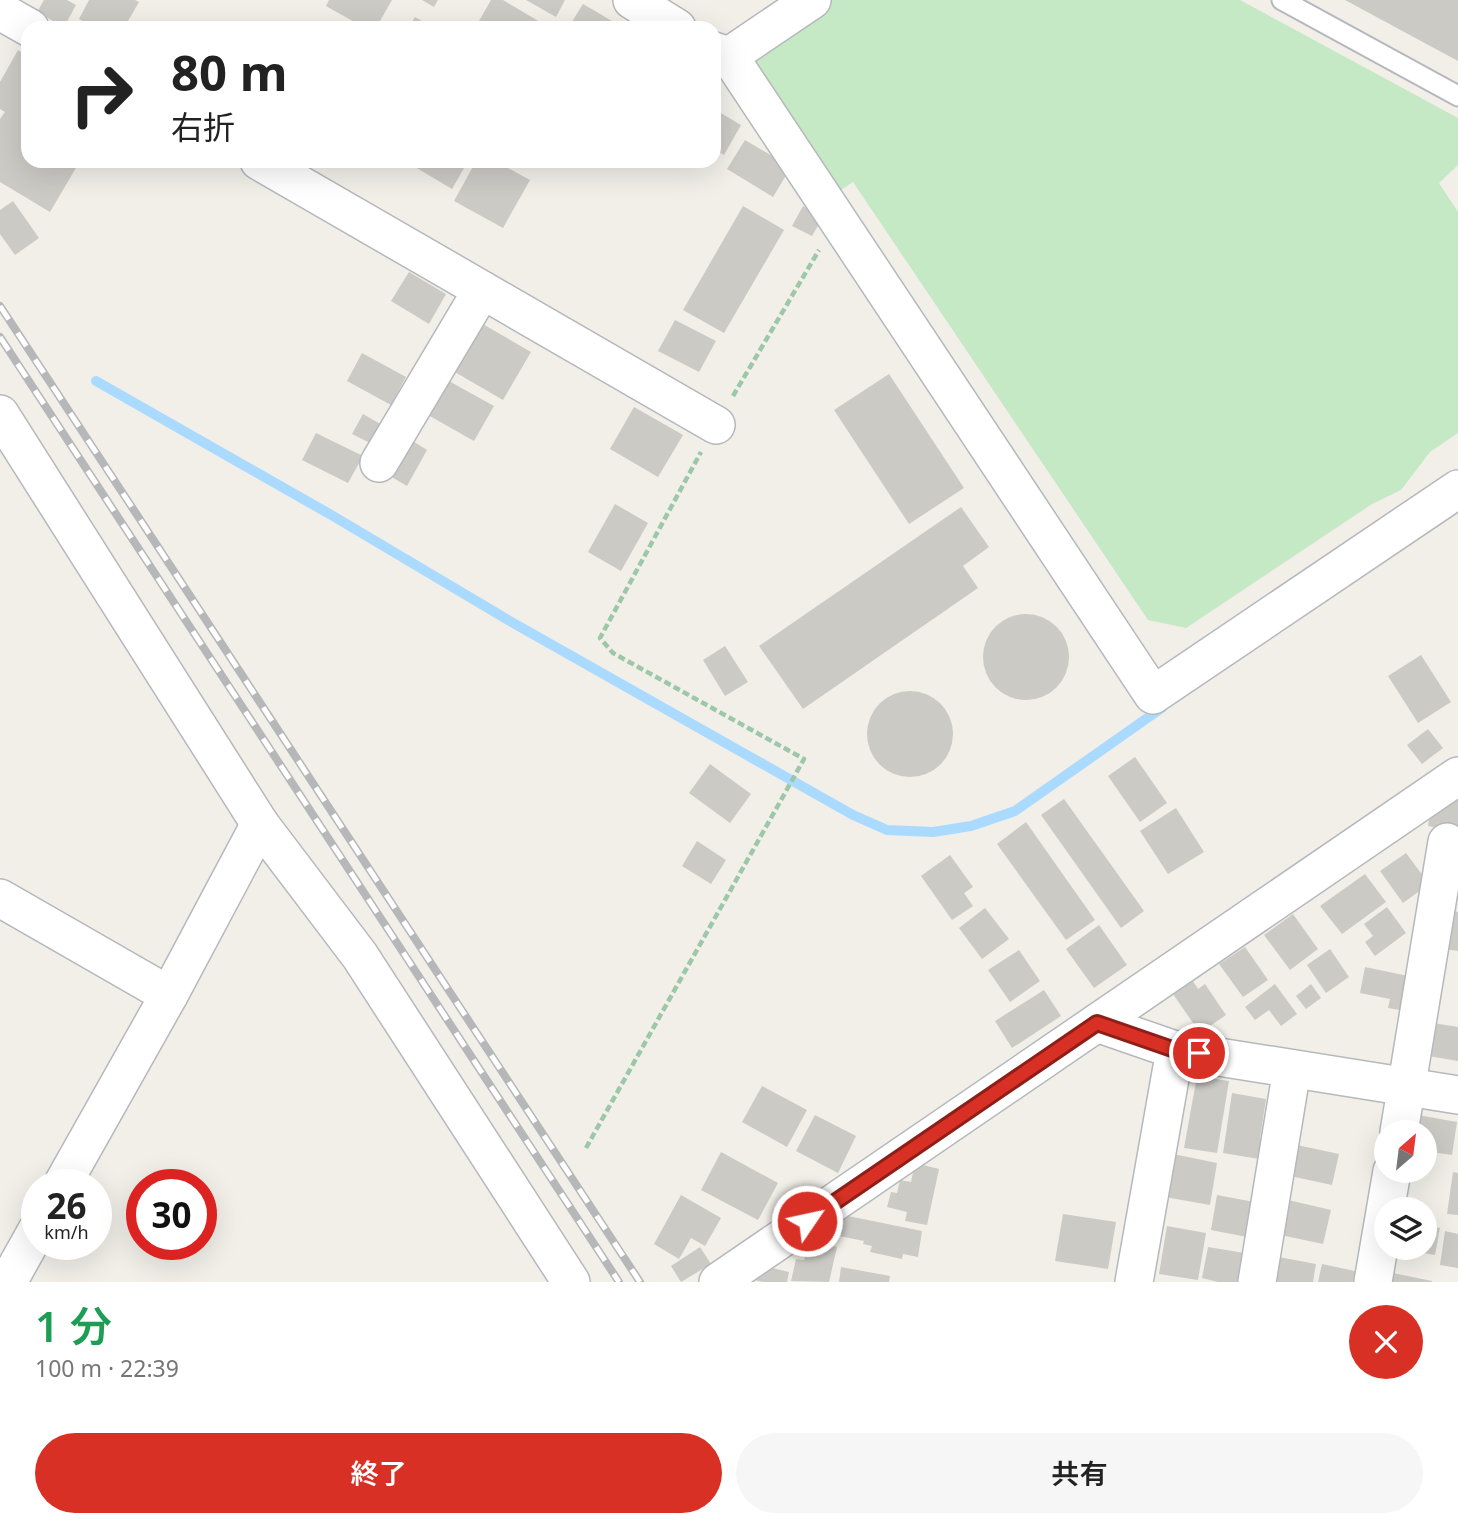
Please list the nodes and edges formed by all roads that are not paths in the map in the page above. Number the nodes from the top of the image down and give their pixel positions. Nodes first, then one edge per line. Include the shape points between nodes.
1 (632, 0) edge
2 (812, 0) edge
3 (1282, 0) edge
4 (0, 10) edge
5 (666, 21) edge
6 (21, 23) edge
7 (722, 54) edge
8 (1458, 96) edge
9 (271, 168) edge
10 (482, 290) junction
11 (0, 414) edge
12 (716, 425) road end
13 (379, 463) dead end
14 (1458, 489) edge
15 (1458, 776) edge
16 (260, 824) junction
17 (1377, 830) junction
18 (1452, 843) edge
19 (0, 898) edge
20 (169, 995) junction
21 (1097, 1023) junction
22 (1175, 1050) junction
23 (1292, 1069) junction
24 (1407, 1087) junction
25 (1458, 1096) edge
26 (1401, 1120) edge
27 (71, 1169) edge
28 (1390, 1183) edge
29 (21, 1259) edge
30 (8, 1282) edge
31 (571, 1282) edge
32 (718, 1282) edge
33 (1134, 1282) edge
34 (1257, 1282) edge
35 (1373, 1282) edge

1 - 5 street
2 - 7 street
3 - 8 lane
4 - 6 street
7 - 14 street via 1153,695
9 - 10 street
10 - 12 street
10 - 13 street
11 - 16 street
15 - 17 street
16 - 20 street
16 - 31 street via 360,956
17 - 18 street
17 - 21 street
18 - 24 street
19 - 20 street
20 - 27 street
21 - 22 street
21 - 32 street
22 - 23 street
22 - 33 street
23 - 24 street
23 - 34 street
24 - 25 street
24 - 26 street
28 - 35 street
29 - 30 street

